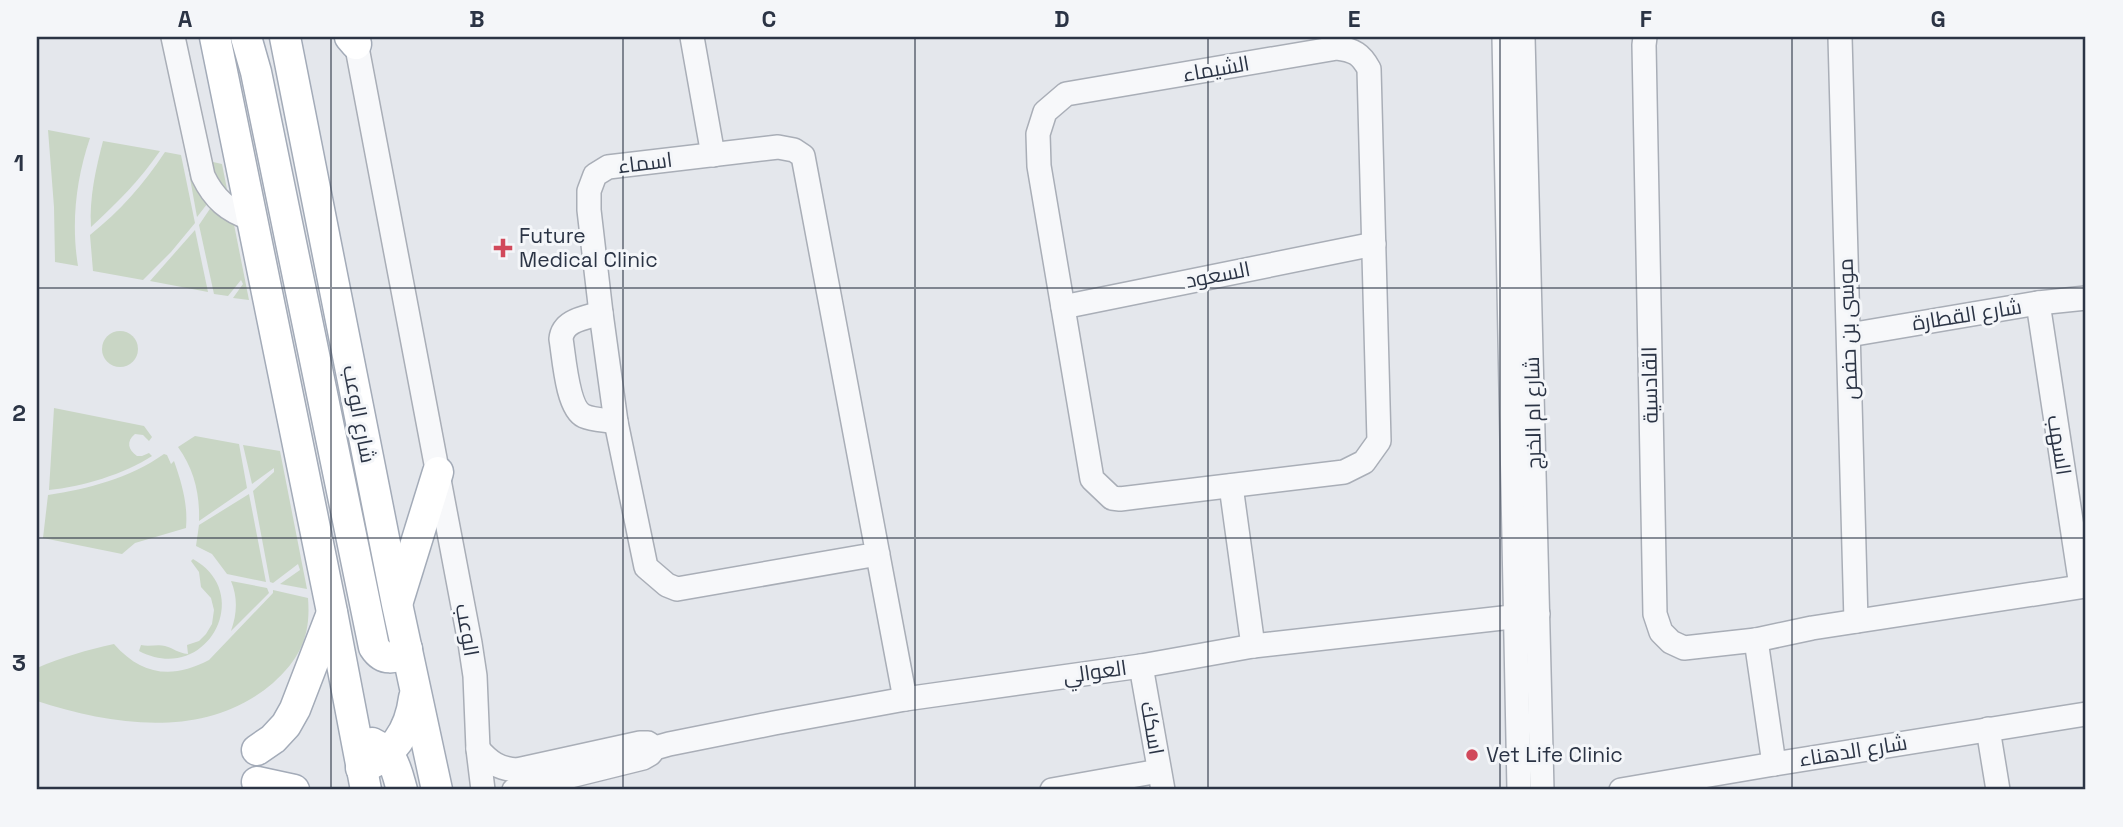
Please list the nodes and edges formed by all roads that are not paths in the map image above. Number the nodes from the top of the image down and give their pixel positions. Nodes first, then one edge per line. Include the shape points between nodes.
1 (173, 37) edge
2 (215, 37) edge
3 (246, 37) edge
4 (285, 37) edge
5 (692, 37) edge
6 (1504, 37) edge
7 (1523, 37) edge
8 (1645, 37) edge
9 (1840, 37) edge
10 (354, 39) edge
11 (713, 155) junction
12 (252, 219) junction
13 (1374, 244) junction
14 (2086, 298) edge
15 (2038, 303) junction
16 (1063, 307) junction
17 (601, 313) junction
18 (1849, 335) junction
19 (616, 422) junction
20 (438, 471) junction
21 (1231, 486) junction
22 (878, 554) junction
23 (2083, 586) edge
24 (397, 604) junction
25 (332, 612) junction
26 (1527, 615) junction
27 (1856, 621) junction
28 (1756, 640) junction
29 (1253, 646) junction
30 (407, 649) junction
31 (1141, 666) junction
32 (415, 691) junction
33 (905, 699) junction
34 (2086, 714) edge
35 (1988, 729) junction
36 (655, 748) junction
37 (478, 749) junction
38 (257, 750) dead end
39 (388, 753) junction
40 (1774, 764) junction
41 (361, 766) edge
42 (1161, 780) edge
43 (257, 782) dead end
44 (293, 790) edge
45 (402, 790) edge
46 (437, 790) edge
47 (483, 790) edge
48 (514, 790) edge
49 (1052, 790) edge
50 (1519, 790) edge
51 (1542, 790) edge
52 (1621, 790) edge
53 (1998, 790) edge

1 - 12 street via 203,176 222,204
2 - 12 main road
3 - 30 main road via 374,646 384,658 399,656
4 - 24 main road, شارع الوعب
5 - 11 street
6 - 26 street, شارع ام الخرج
7 - 26 street, شارع ام الخرج
8 - 28 street, القادسية via 1655,614 1661,632 1684,648
9 - 18 street, موسى بن حفص
10 - 20 street
11 - 17 street, اسماء via 608,167 595,175 589,209
11 - 22 street, اسماء via 778,147 803,156
12 - 25 main road
13 - 16 street, السعود
13 - 16 street, الشيماء via 1369,69 1352,50 1337,48 1066,94 1045,112 1038,134 1039,166
13 - 21 street, الشيماء via 1379,441 1364,462 1344,472
14 - 15 street, شارع القطارة
15 - 18 street, شارع القطارة
15 - 23 street, السهب
16 - 21 street, الشيماء via 1092,479 1112,498 1121,499
17 - 19 street, اسماء
17 - 19 street via 567,325 561,339 571,399 578,412
18 - 27 street, موسى بن حفص
19 - 22 street, اسماء via 646,567 667,585 689,588
20 - 24 main road
20 - 37 street, الوعب via 475,676
21 - 29 street
22 - 33 street, اسماء
23 - 27 street, القادسية
24 - 30 main road, شارع الوعب
25 - 38 main road via 295,709 279,732
25 - 41 main road
26 - 29 street, العوالي
26 - 50 street, شارع ام الخرج
26 - 51 street, شارع ام الخرج
27 - 28 street, القادسية
28 - 40 street
29 - 31 street, العوالي
30 - 32 main road, شارع الوعب
31 - 33 street, العوالي
31 - 42 street, اسكك
32 - 39 main road via 411,719
32 - 46 main road, شارع الوعب
33 - 36 street, العوالي
34 - 35 street, شارع الدهناء
35 - 40 street, شارع الدهناء
35 - 53 street
36 - 37 street, العوالي via 640,743 517,770 495,765
36 - 48 street, العوالي via 643,758
37 - 47 street, الوعب
39 - 41 main road
39 - 45 main road
40 - 52 street, شارع الدهناء
42 - 49 street
43 - 44 main road

